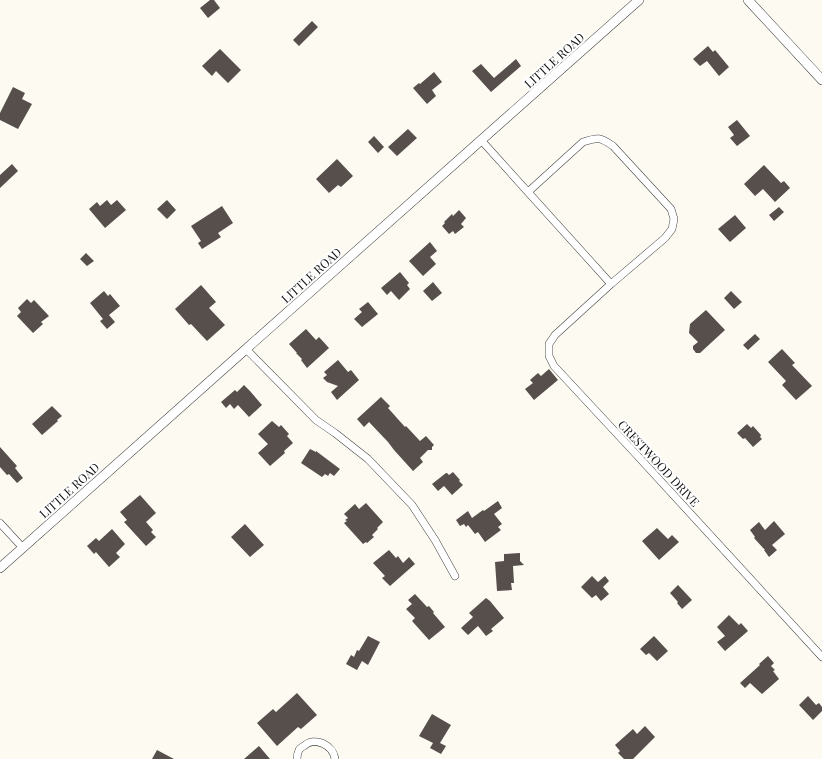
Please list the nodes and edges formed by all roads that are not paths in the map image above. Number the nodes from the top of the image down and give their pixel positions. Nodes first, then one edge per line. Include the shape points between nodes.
1 (639, 0) edge
2 (748, 0) edge
3 (822, 80) edge
4 (482, 140) junction
5 (528, 192) junction
6 (611, 284) junction
7 (246, 349) junction
8 (0, 522) edge
9 (23, 548) junction
10 (0, 568) edge
11 (455, 576) dead end
12 (822, 657) edge
13 (297, 759) edge
14 (335, 759) edge

1 - 4 street, LITTLE ROAD
2 - 3 street
4 - 5 street
4 - 7 street, LITTLE ROAD
5 - 6 street
5 - 6 street, CRESTWOOD DRIVE via 583,142 595,138 603,139 613,146 671,209 674,219 672,229 665,238
6 - 12 street, CRESTWOOD DRIVE via 555,335 549,344 549,356 554,366
7 - 9 street, LITTLE ROAD
7 - 11 street via 316,420 368,459 412,505
8 - 9 street
9 - 10 street, LITTLE ROAD
13 - 14 street via 299,750 308,743 318,742 329,747

